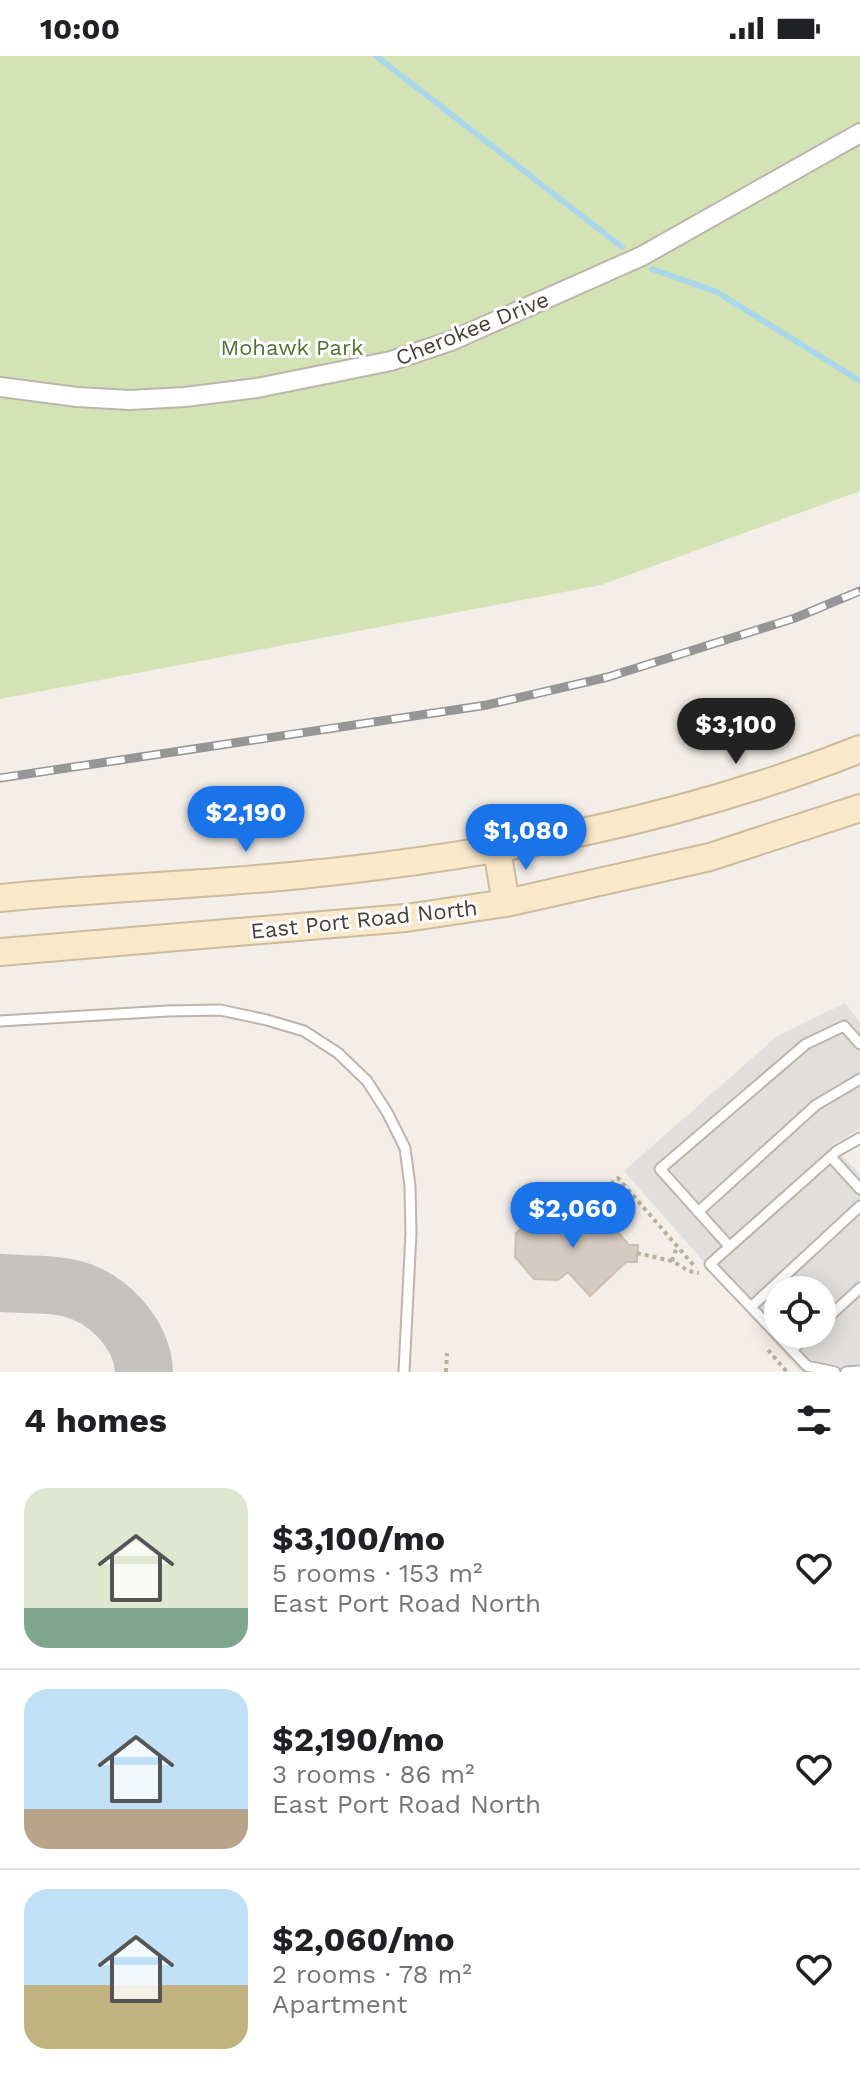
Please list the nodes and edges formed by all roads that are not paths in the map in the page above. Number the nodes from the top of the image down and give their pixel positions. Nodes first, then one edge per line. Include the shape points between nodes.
1 (860, 133) edge
2 (0, 387) edge
3 (860, 749) edge
4 (860, 808) edge
5 (497, 850) junction
6 (0, 898) edge
7 (506, 903) junction
8 (0, 952) edge
9 (0, 1021) edge
10 (860, 1044) edge
11 (860, 1079) edge
12 (860, 1138) edge
13 (831, 1157) junction
14 (860, 1189) edge
15 (860, 1206) edge
16 (698, 1212) junction
17 (729, 1246) junction
18 (860, 1288) edge
19 (751, 1307) junction
20 (836, 1310) edge
21 (794, 1348) edge
22 (792, 1350) junction
23 (860, 1371) edge
24 (404, 1372) edge
25 (835, 1372) edge
26 (846, 1372) edge

1 - 2 street, Cherokee Drive via 642,256 451,341 391,361 185,397 91,398
3 - 5 main road via 748,789 641,819
4 - 7 main road, East Port Road North via 710,857
5 - 6 main road via 299,875
5 - 7 main road
7 - 8 main road, East Port Road North via 406,918
9 - 24 lane via 220,1010 304,1031 338,1053 367,1081 405,1148 411,1233
10 - 16 lane via 844,1026 806,1044 660,1169
11 - 16 lane via 816,1105
12 - 13 lane
13 - 14 lane
13 - 17 lane
15 - 19 lane
16 - 17 lane
17 - 19 lane via 710,1264
18 - 20 lane
19 - 22 lane
21 - 22 lane
22 - 25 lane via 807,1366
23 - 26 lane

